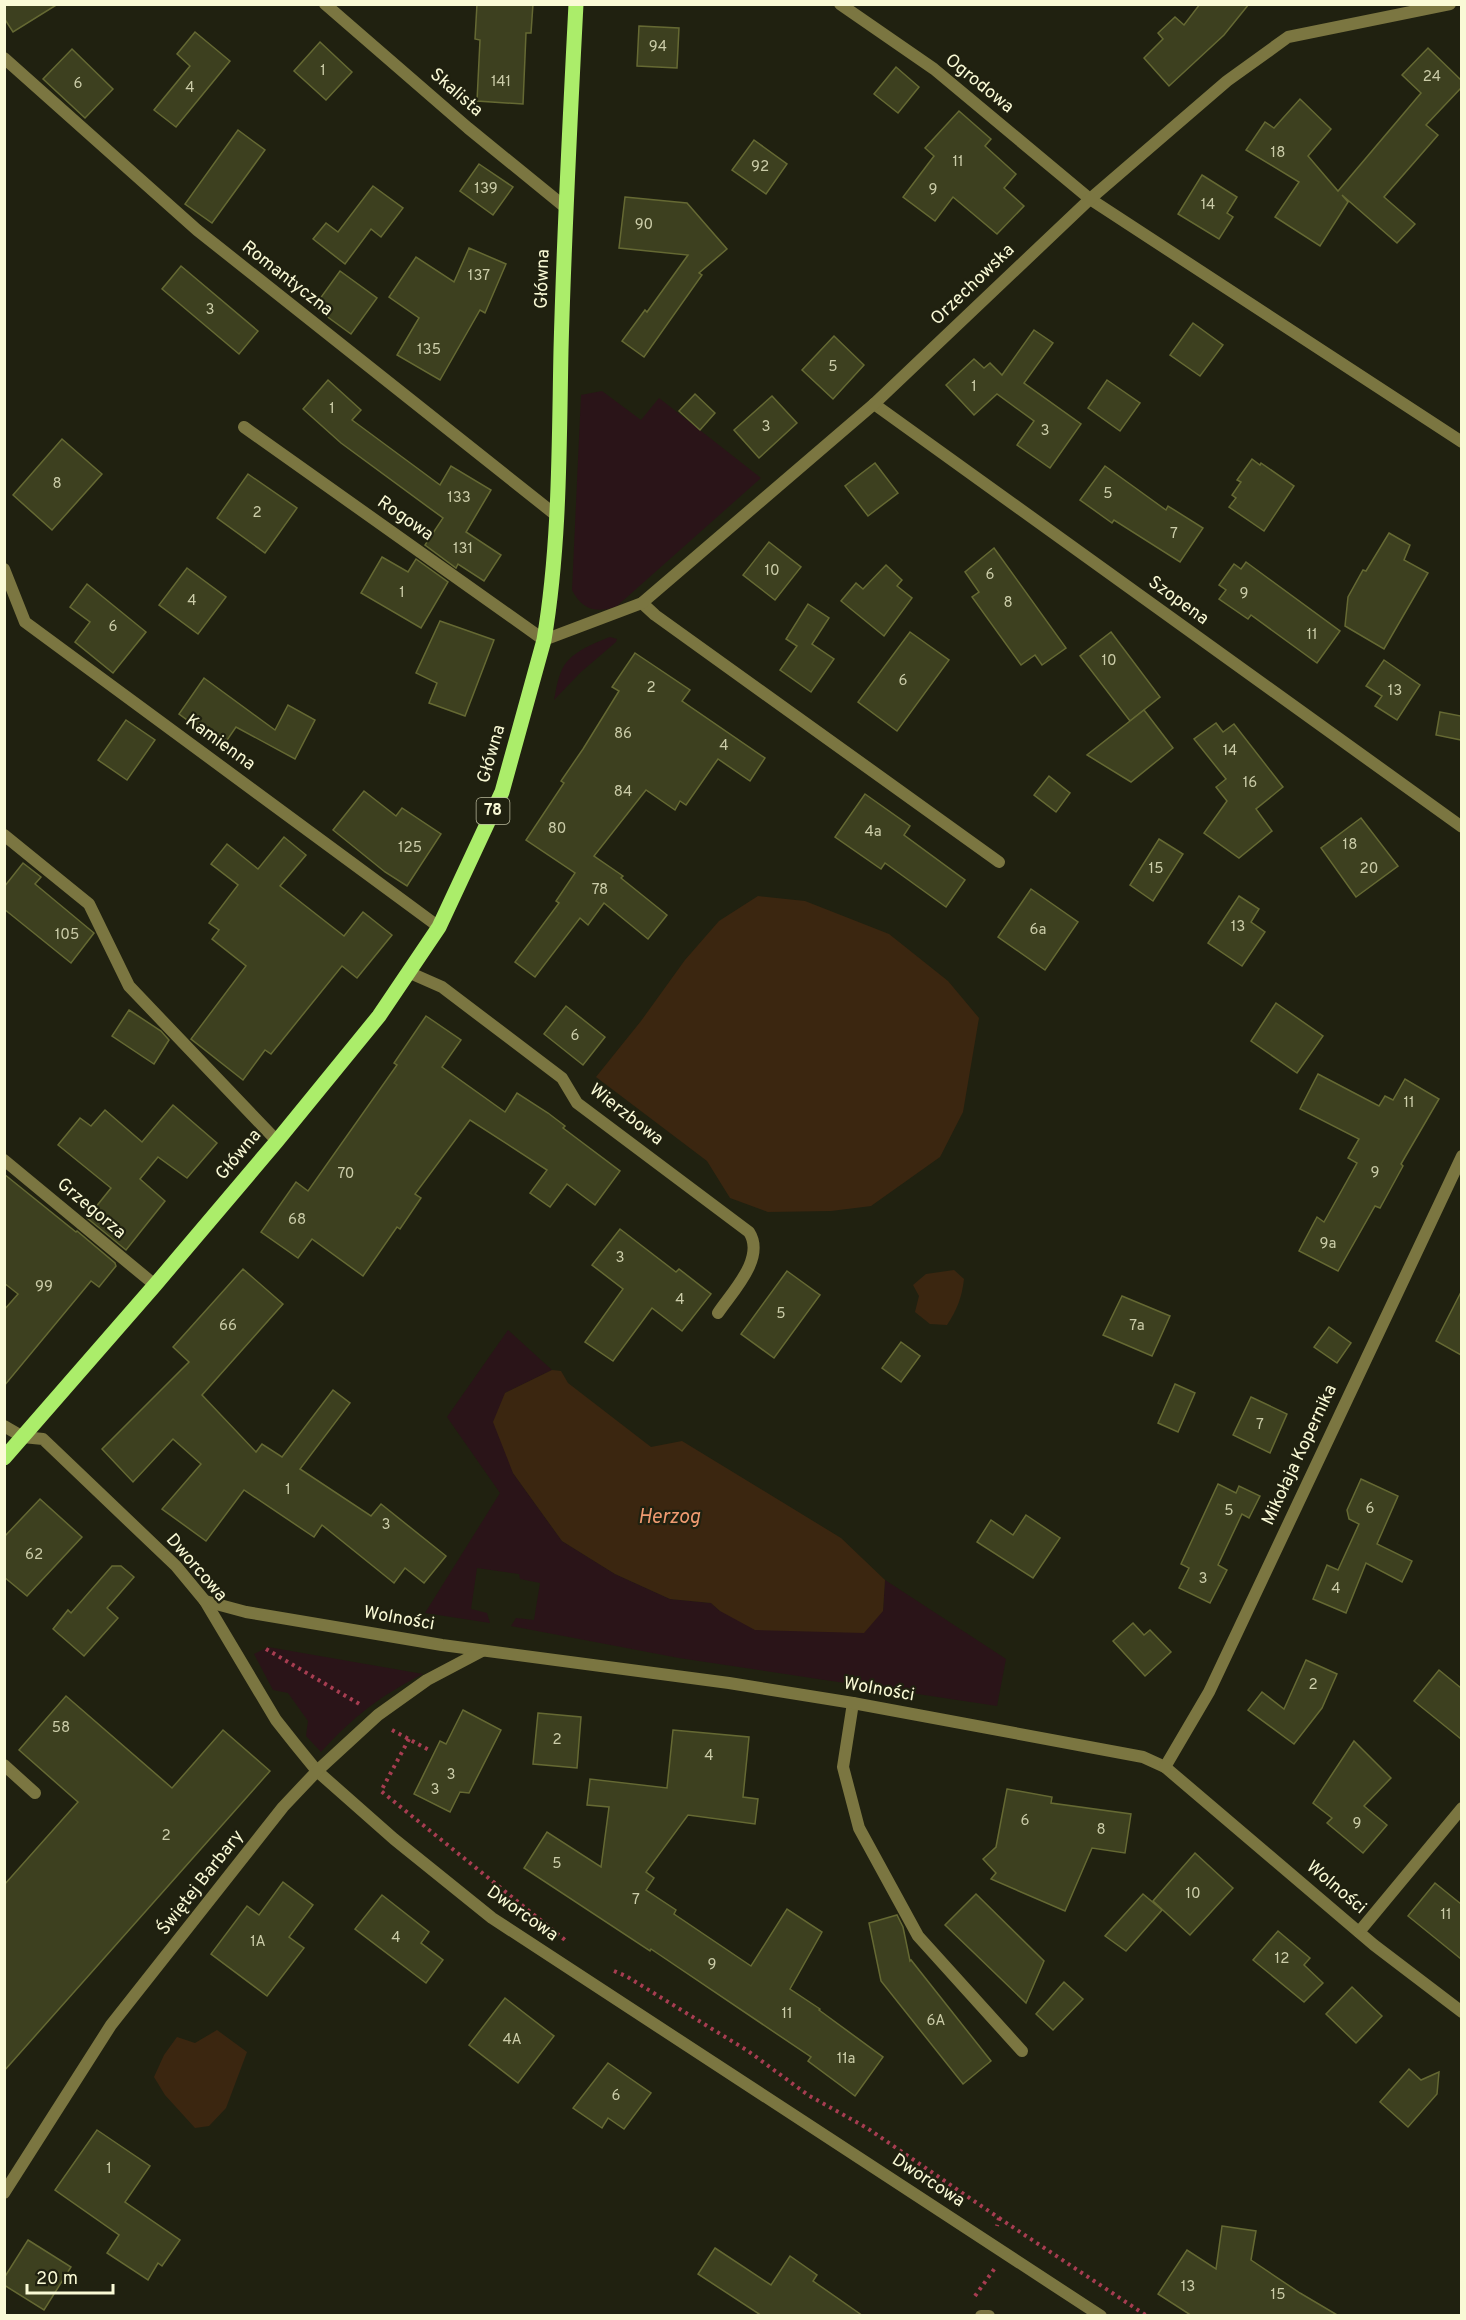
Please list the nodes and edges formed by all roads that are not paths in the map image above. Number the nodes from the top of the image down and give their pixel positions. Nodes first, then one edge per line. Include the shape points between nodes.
1 (325, 4) edge
2 (576, 4) edge
3 (840, 4) edge
4 (1450, 4) edge
5 (4, 58) edge
6 (1090, 199) junction
7 (565, 207) junction
8 (874, 404) junction
9 (244, 427) dead end
10 (1461, 442) edge
11 (557, 516) junction
12 (4, 569) edge
13 (642, 603) junction
14 (544, 640) junction
15 (1461, 826) edge
16 (4, 835) edge
17 (999, 862) dead end
18 (439, 927) junction
19 (408, 972) junction
20 (277, 1141) junction
21 (1461, 1156) edge
22 (4, 1160) edge
23 (155, 1285) junction
24 (718, 1313) dead end
25 (4, 1426) edge
26 (23, 1437) junction
27 (4, 1458) edge
28 (205, 1601) junction
29 (483, 1650) junction
30 (854, 1703) junction
31 (4, 1766) edge
32 (1165, 1767) junction
33 (317, 1772) junction
34 (35, 1793) dead end
35 (1461, 1808) edge
36 (1359, 1932) junction
37 (1461, 2012) edge
38 (1022, 2051) dead end
39 (4, 2193) edge
40 (981, 2316) edge
41 (989, 2316) edge
42 (1101, 2316) edge

1 - 7 street, Skalista
2 - 7 main road, Główna / 78
3 - 6 street, Ogrodowa via 934,69
4 - 6 street, Orzechowska via 1288,37 1227,81
5 - 11 street, Romantyczna via 197,230
6 - 8 street, Orzechowska
6 - 10 street, Ogrodowa
7 - 11 main road, Główna / 78
8 - 13 street, Orzechowska
8 - 15 street, Szopena
9 - 14 street, Rogowa
11 - 14 main road, Główna / 78
12 - 18 street, Kamienna via 25,622
13 - 14 street, Orzechowska
13 - 17 street
14 - 18 main road, Główna / 78 via 502,792
16 - 20 street via 89,904 129,986
18 - 19 main road, Główna / 78
19 - 20 main road, Główna / 78 via 379,1016
19 - 24 street, Wierzbowa via 442,987 562,1078 577,1103 749,1232 754,1239 750,1265
20 - 23 main road, Główna / 78
21 - 32 street, Mikołaja Kopernika via 1209,1692
22 - 23 street, Grzegorza
23 - 26 main road, Główna / 78
25 - 26 street, Dworcowa
26 - 27 main road, Główna / 78
26 - 28 street, Dworcowa via 44,1439 176,1566
28 - 29 street, Wolności via 246,1612
28 - 33 street, Dworcowa via 276,1720
29 - 30 street, Wolności
29 - 33 street, Świętej Barbary via 427,1680 378,1715
30 - 32 street, Wolności via 1143,1756
30 - 38 street via 843,1767 859,1828 918,1936
31 - 34 street
32 - 36 street, Wolności
33 - 39 street, Świętej Barbary via 283,1807 111,2025
33 - 42 street, Dworcowa via 492,1918
35 - 36 street
36 - 37 street, Wolności
40 - 41 street

